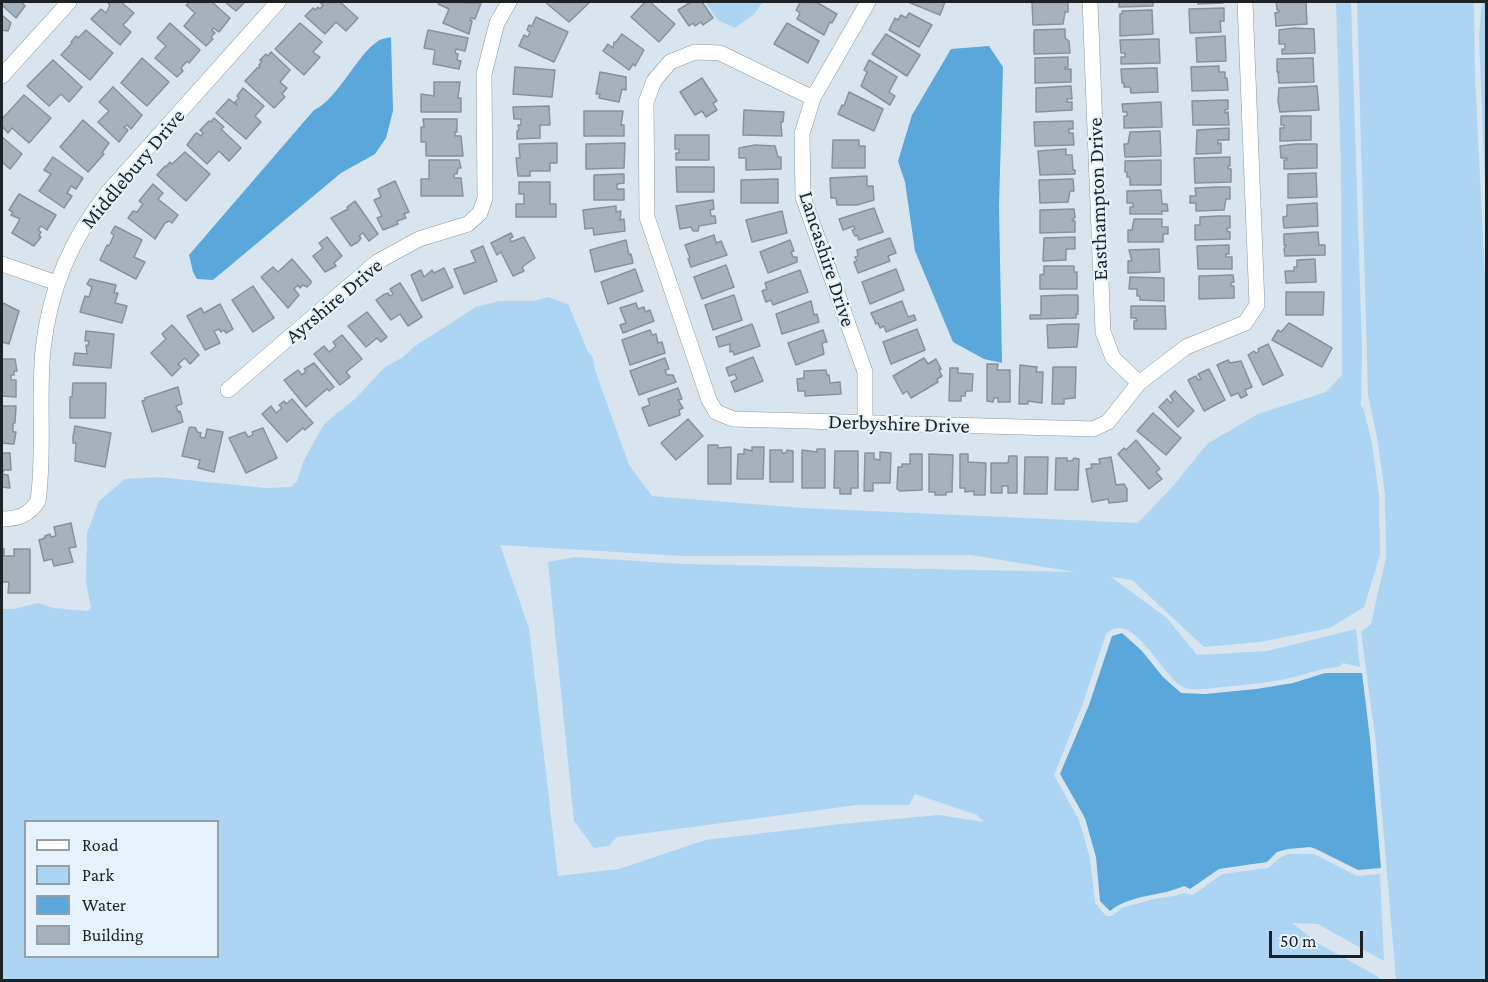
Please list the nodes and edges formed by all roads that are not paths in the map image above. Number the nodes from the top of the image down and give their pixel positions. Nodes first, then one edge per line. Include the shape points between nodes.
1 (69, 2) edge
2 (278, 2) edge
3 (509, 2) edge
4 (868, 2) edge
5 (1090, 2) edge
6 (1245, 2) edge
7 (2, 76) edge
8 (813, 98) junction
9 (2, 264) edge
10 (57, 283) junction
11 (1138, 383) junction
12 (228, 390) dead end
13 (865, 423) junction
14 (2, 519) edge

1 - 7 street
2 - 10 street, Middlebury Drive via 98,205 79,233
3 - 12 street, Ayrshire Drive via 497,23 484,74 485,198 480,213 468,224 419,238 377,262
4 - 8 street, Lancashire Drive
5 - 11 street, Easthampton Drive via 1103,332 1113,358
6 - 11 street, Derbyshire Drive via 1257,305 1245,323 1186,347
8 - 13 street, Lancashire Drive via 802,134 803,197 865,372
8 - 13 street, Derbyshire Drive via 720,53 695,52 670,62 654,81 646,102 647,217 716,412 733,419
9 - 10 street
10 - 14 street, Middlebury Drive via 43,351 38,501 22,517
11 - 13 street, Derbyshire Drive via 1108,422 1093,429

